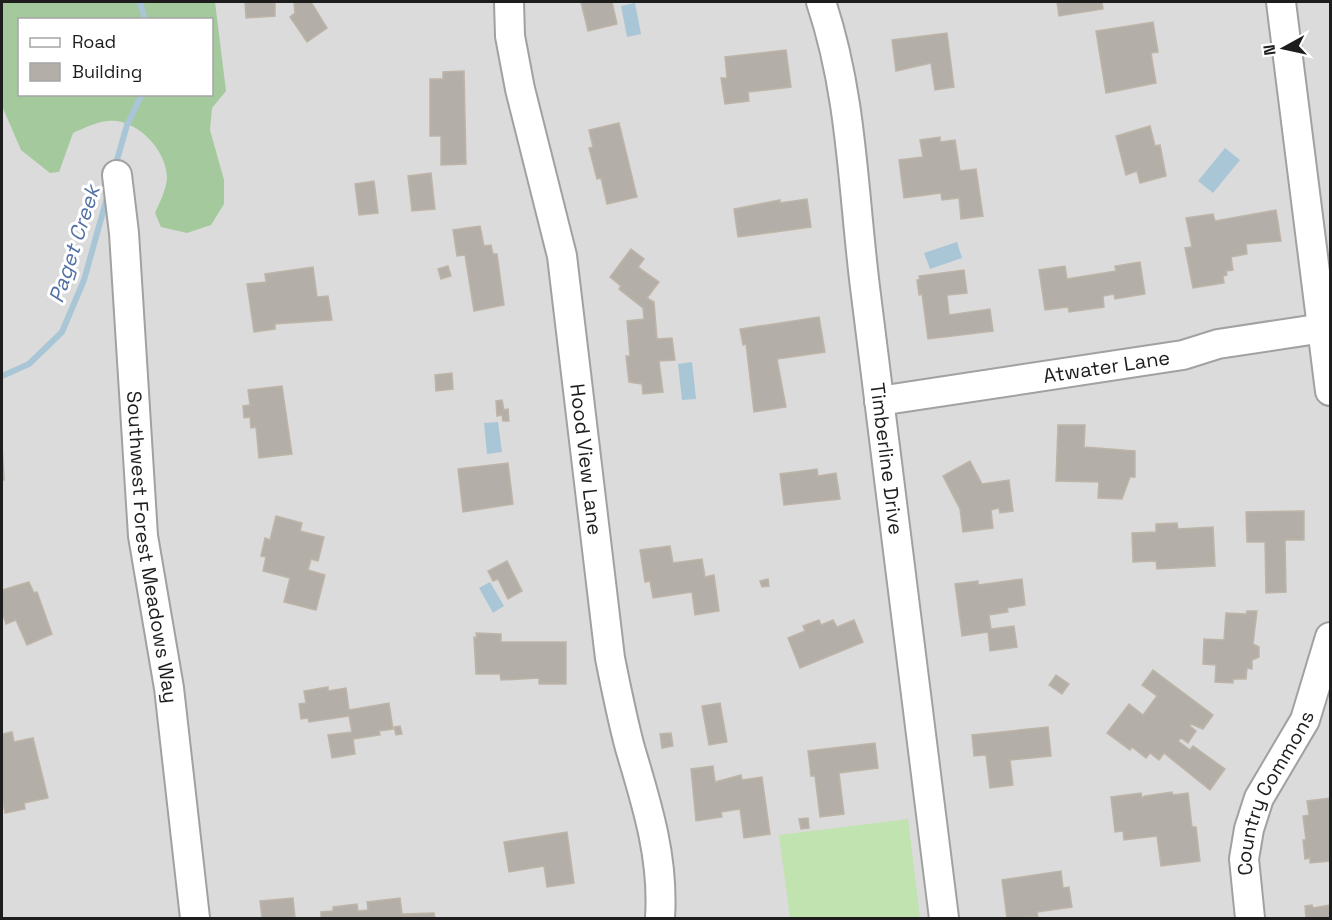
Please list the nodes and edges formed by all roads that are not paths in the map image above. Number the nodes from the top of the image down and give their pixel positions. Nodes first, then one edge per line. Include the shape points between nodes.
1 (509, 2) edge
2 (821, 2) edge
3 (1281, 2) edge
4 (117, 175) dead end
5 (1327, 327) edge
6 (1330, 392) edge
7 (879, 401) junction
8 (1330, 637) edge
9 (195, 918) edge
10 (660, 918) edge
11 (944, 918) edge
12 (1250, 918) edge

1 - 10 street, Hood View Lane via 510,36 520,89 562,256 610,658 621,715 649,806 657,848
2 - 7 street, Timberline Drive via 845,96
3 - 5 street
4 - 9 street, Southwest Forest Meadows Way via 143,536 168,688
5 - 6 street
5 - 7 street, Atwater Lane via 1218,344 1183,355
7 - 11 street, Timberline Drive
8 - 12 street, Country Commons via 1305,720 1259,798 1249,829 1244,859

